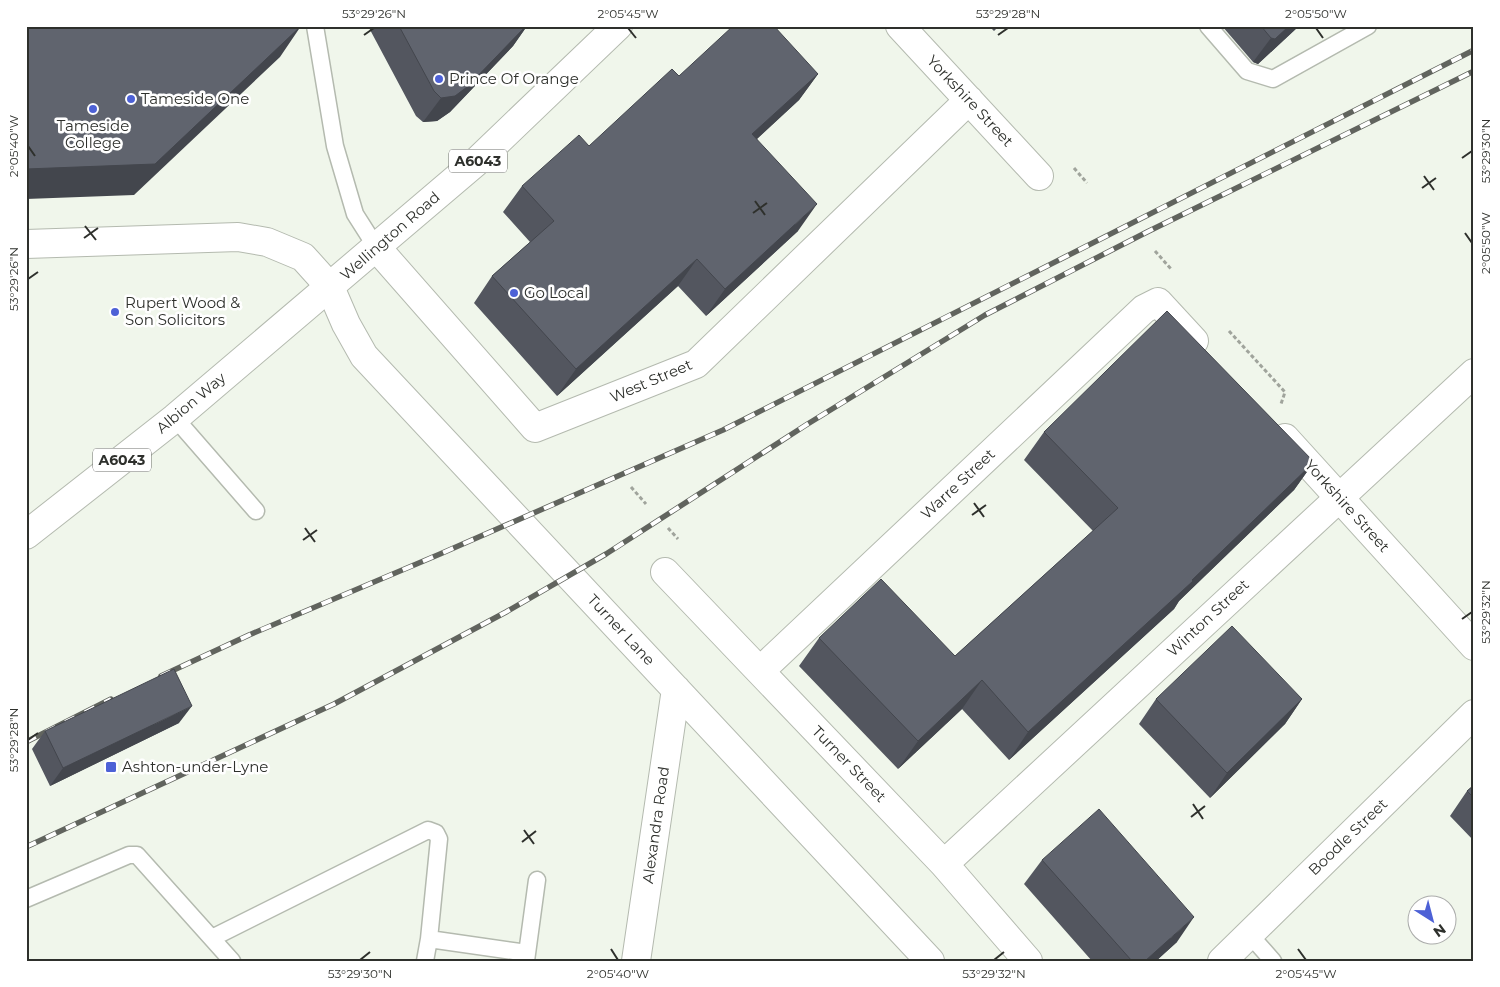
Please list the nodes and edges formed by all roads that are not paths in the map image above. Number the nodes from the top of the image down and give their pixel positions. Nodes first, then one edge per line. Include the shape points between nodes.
1 (315, 26) edge
2 (618, 26) edge
3 (900, 26) edge
4 (1208, 26) edge
5 (1368, 26) edge
6 (969, 100) junction
7 (1039, 176) dead end
8 (26, 244) edge
9 (376, 247) junction
10 (330, 287) junction
11 (1212, 360) edge
12 (1474, 373) edge
13 (175, 418) junction
14 (1266, 418) edge
15 (1340, 496) junction
16 (256, 511) dead end
17 (30, 525) edge
18 (665, 572) dead end
19 (1474, 646) edge
20 (760, 671) junction
21 (676, 689) junction
22 (1474, 714) edge
23 (944, 864) junction
24 (537, 880) dead end
25 (26, 899) edge
26 (1249, 934) junction
27 (212, 938) junction
28 (429, 938) junction
29 (527, 957) edge
30 (232, 961) edge
31 (425, 961) edge
32 (636, 961) edge
33 (930, 961) edge
34 (1028, 961) edge
35 (1222, 961) edge
36 (1273, 961) edge

1 - 9 lane via 340,165 355,214
2 - 9 main road, Wellington Road / A6043 via 476,162
3 - 6 main road, Yorkshire Street
4 - 5 lane via 1247,71 1273,79
6 - 7 main road, Yorkshire Street
6 - 9 main road, West Street via 696,364 535,428
8 - 10 main road, Wellington Road via 238,237 267,242 303,256
9 - 10 main road, Wellington Road / A6043
10 - 13 main road, Albion Way / A6043
10 - 21 main road, Turner Lane via 364,356
11 - 20 main road, Warre Street via 1158,302 1144,309
12 - 15 main road, Winton Street
13 - 16 lane
13 - 17 main road, Albion Way / A6043
14 - 15 main road, Yorkshire Street
15 - 19 main road, Yorkshire Street
15 - 23 main road, Winton Street
18 - 20 main road, Turner Street
20 - 23 main road, Turner Street
21 - 32 main road, Alexandra Road
21 - 33 main road, Turner Lane
22 - 26 main road, Boodle Street
23 - 34 main road, Turner Street
24 - 29 lane
25 - 27 lane via 130,855 137,855
26 - 35 main road, Boodle Street
26 - 36 lane
27 - 28 lane via 428,830 436,833 439,839
27 - 30 lane
28 - 29 lane
28 - 31 lane

